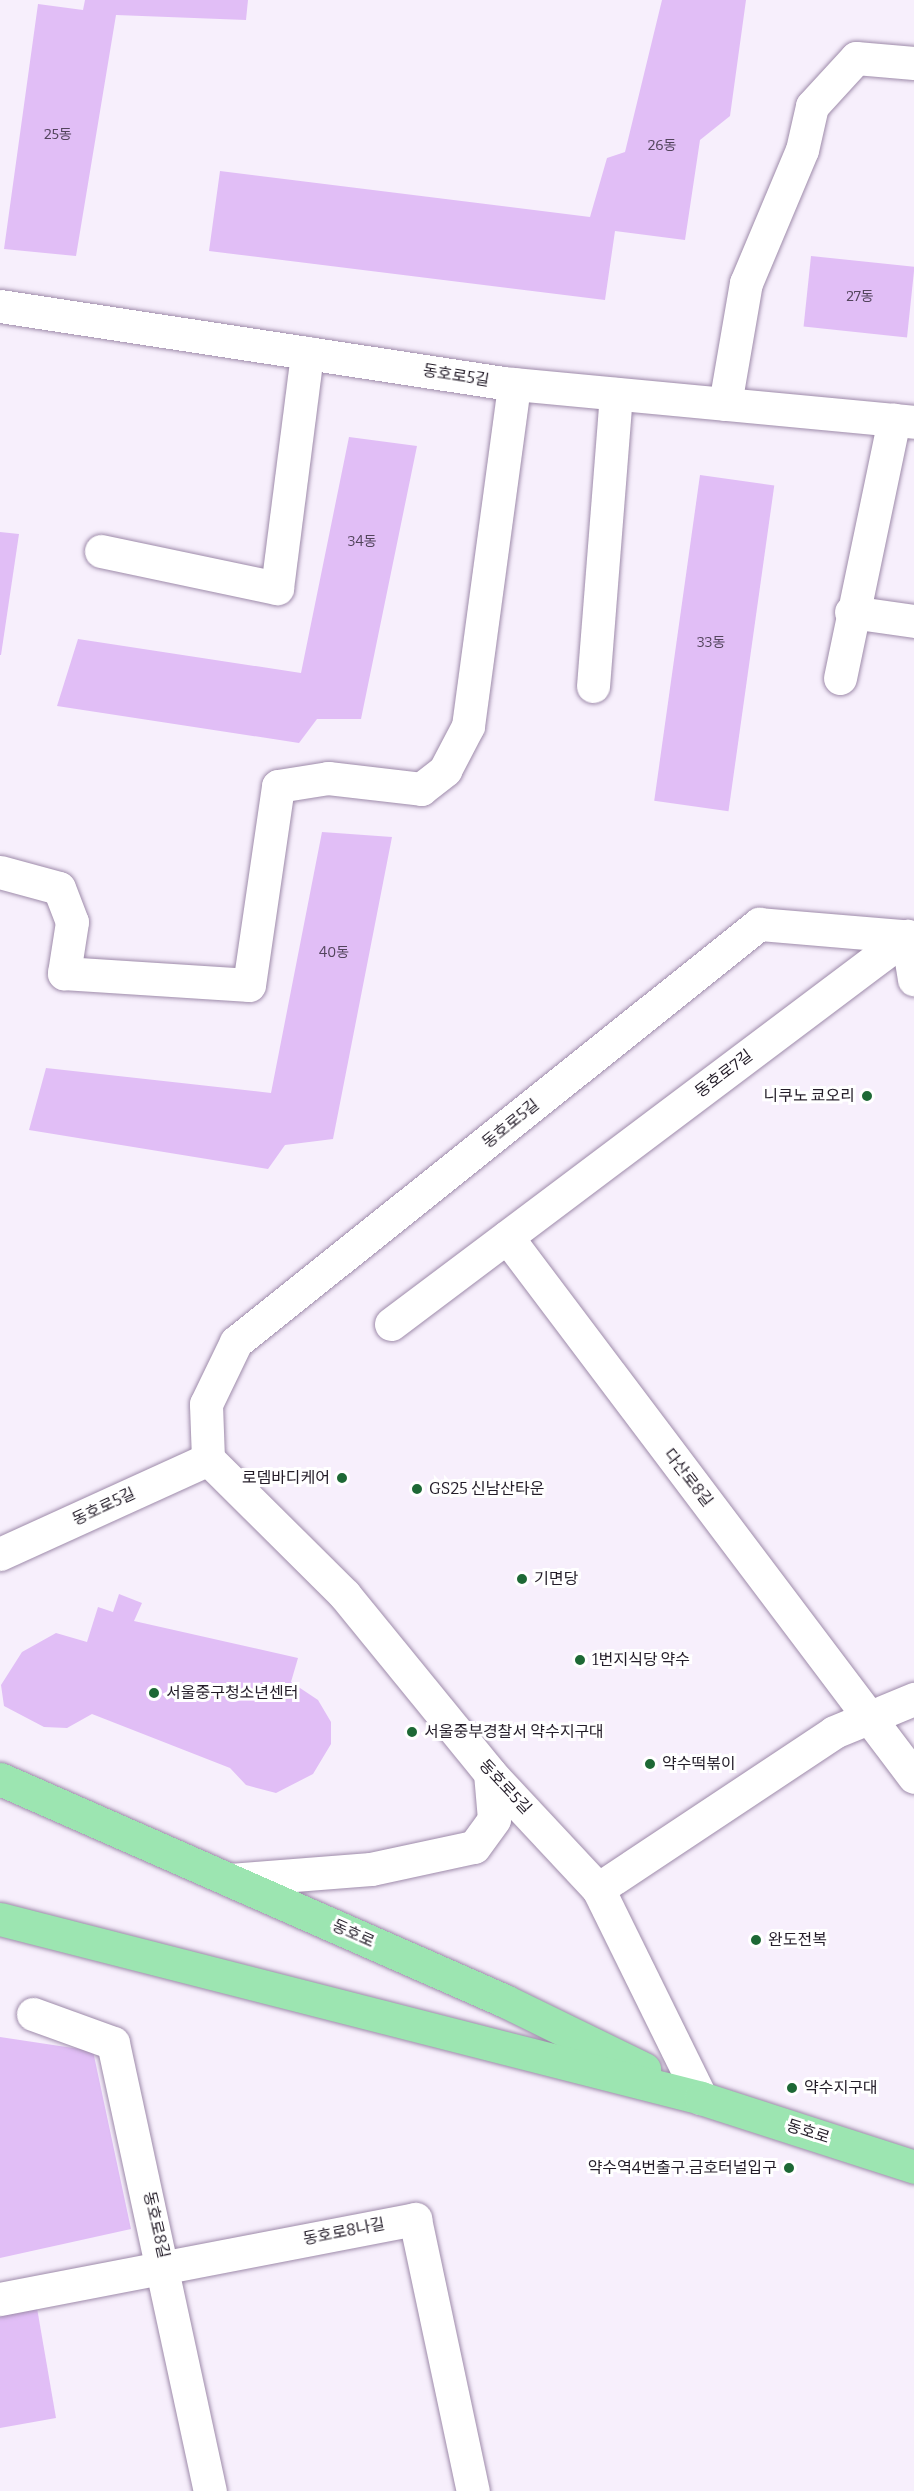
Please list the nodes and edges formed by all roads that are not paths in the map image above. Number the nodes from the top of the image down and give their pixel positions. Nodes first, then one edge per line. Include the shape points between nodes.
1 (914, 63) edge
2 (0, 306) edge
3 (307, 353) junction
4 (514, 384) junction
5 (616, 394) junction
6 (725, 404) junction
7 (904, 421) edge
8 (101, 551) dead end
9 (851, 612) junction
10 (914, 621) edge
11 (840, 678) dead end
12 (593, 686) dead end
13 (0, 872) edge
14 (911, 937) edge
15 (914, 979) edge
16 (507, 1237) junction
17 (391, 1324) dead end
18 (208, 1459) junction
19 (0, 1554) edge
20 (914, 1699) edge
21 (872, 1716) junction
22 (490, 1773) junction
23 (914, 1777) edge
24 (0, 1779) edge
25 (230, 1880) junction
26 (598, 1889) junction
27 (0, 1919) edge
28 (33, 2014) dead end
29 (701, 2098) junction
30 (908, 2160) edge
31 (165, 2266) junction
32 (0, 2299) edge
33 (210, 2491) edge
34 (473, 2491) edge

1 - 6 street via 897,58 856,58 812,106 802,150 746,283
2 - 3 street, 동호로5길
3 - 4 street, 동호로5길
3 - 8 street via 278,588
4 - 5 street, 동호로5길
4 - 13 street via 468,726 445,770 421,789 328,778 278,786 249,985 64,973 72,922 59,888
5 - 6 street, 동호로5길
5 - 12 street
6 - 7 street, 동호로5길
7 - 9 street
9 - 10 street
9 - 11 street
14 - 15 street
14 - 16 street, 동호로7길
14 - 18 street, 동호로5길 via 759,924 236,1342 206,1404
16 - 17 street, 동호로7길
16 - 21 street, 다산로8길
18 - 19 street, 동호로5길
18 - 22 street, 동호로5길 via 345,1595
20 - 21 street
21 - 23 street, 다산로8길
21 - 26 street via 834,1732
22 - 25 street via 494,1818 474,1847 371,1869
22 - 26 street, 동호로5길
24 - 25 main road, 동호로
25 - 29 main road, 동호로 via 505,2001
26 - 29 street, 동호로5길
27 - 29 main road, 동호로
28 - 31 street, 동호로8길 via 113,2043
29 - 30 main road, 동호로
31 - 32 street, 동호로8나길
31 - 33 street, 동호로8길
31 - 34 street, 동호로8나길 via 415,2219

